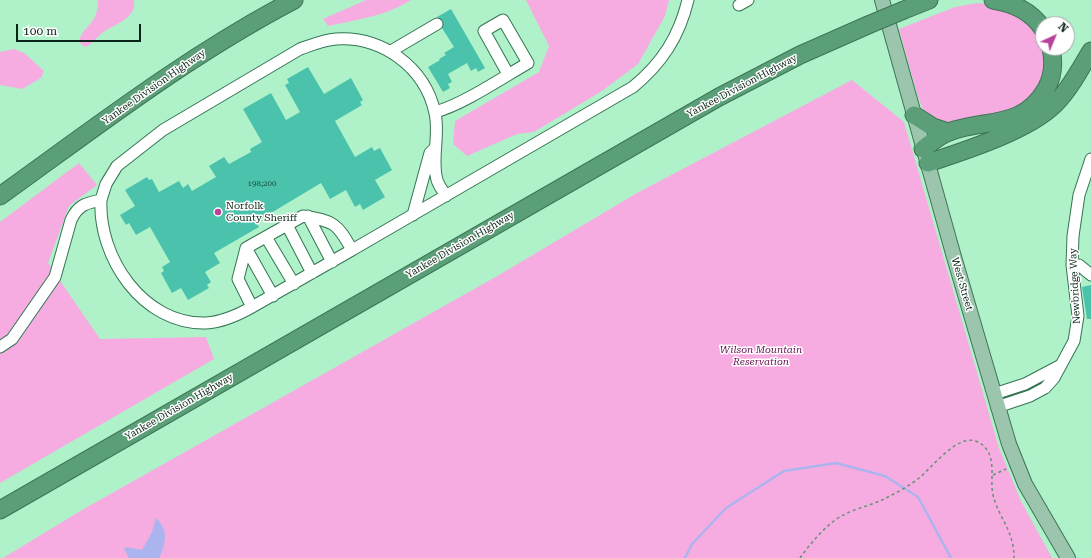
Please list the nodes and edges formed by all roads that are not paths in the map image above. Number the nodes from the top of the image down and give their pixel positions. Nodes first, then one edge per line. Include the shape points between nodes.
1 (294, 0) edge
2 (688, 0) edge
3 (882, 0) edge
4 (929, 0) edge
5 (993, 0) edge
6 (1035, 20) edge
7 (437, 24) dead end
8 (390, 51) junction
9 (1091, 51) edge
10 (1051, 56) edge
11 (508, 74) junction
12 (435, 112) junction
13 (914, 115) junction
14 (948, 132) junction
15 (436, 147) junction
16 (926, 156) junction
17 (1091, 159) edge
18 (0, 196) edge
19 (446, 196) junction
20 (101, 200) junction
21 (413, 215) junction
22 (308, 216) junction
23 (287, 225) junction
24 (266, 237) junction
25 (246, 248) junction
26 (352, 250) junction
27 (332, 262) junction
28 (1072, 265) junction
29 (312, 273) junction
30 (1091, 275) edge
31 (294, 284) junction
32 (273, 296) junction
33 (252, 307) junction
34 (0, 347) edge
35 (996, 400) junction
36 (0, 510) edge
37 (1068, 558) edge

1 - 18 highway, Yankee Division Highway via 231,35 176,70
2 - 19 street via 680,27 669,48 649,74 633,87
3 - 13 main road, West Street
4 - 36 highway, Yankee Division Highway, bridge via 800,55 719,97
5 - 6 highway via 1022,9
7 - 8 street
8 - 12 street via 414,72
8 - 20 street via 375,44 351,40 325,41 300,50 163,130 117,166 106,184
9 - 16 highway via 1059,100 1038,118 1020,127
10 - 14 highway via 1050,80 1042,96 1030,109 1007,120
11 - 11 street via 528,63 503,20 484,31
11 - 12 street via 447,109
12 - 15 street
13 - 14 highway via 933,127
13 - 16 main road, West Street
14 - 16 highway
15 - 19 street via 437,180
15 - 21 street via 430,152
16 - 35 main road, West Street
17 - 28 street, Newbridge Way via 1075,216
19 - 21 street
20 - 33 street via 102,225 111,254 130,286 156,309 178,318 205,323 233,317
20 - 34 street via 87,202 75,212 55,277 12,339
21 - 26 street
22 - 23 street
22 - 26 street via 335,224
22 - 27 street
23 - 24 street
23 - 29 street
24 - 25 street
24 - 31 street
25 - 32 street
25 - 33 street via 238,279
26 - 27 street
27 - 29 street
28 - 30 street via 1079,265
28 - 35 street, Newbridge Way via 1078,308 1077,330 1072,347 1054,378 1045,388 1030,396
29 - 31 street
31 - 32 street
32 - 33 street
35 - 37 main road, West Street via 1017,474

